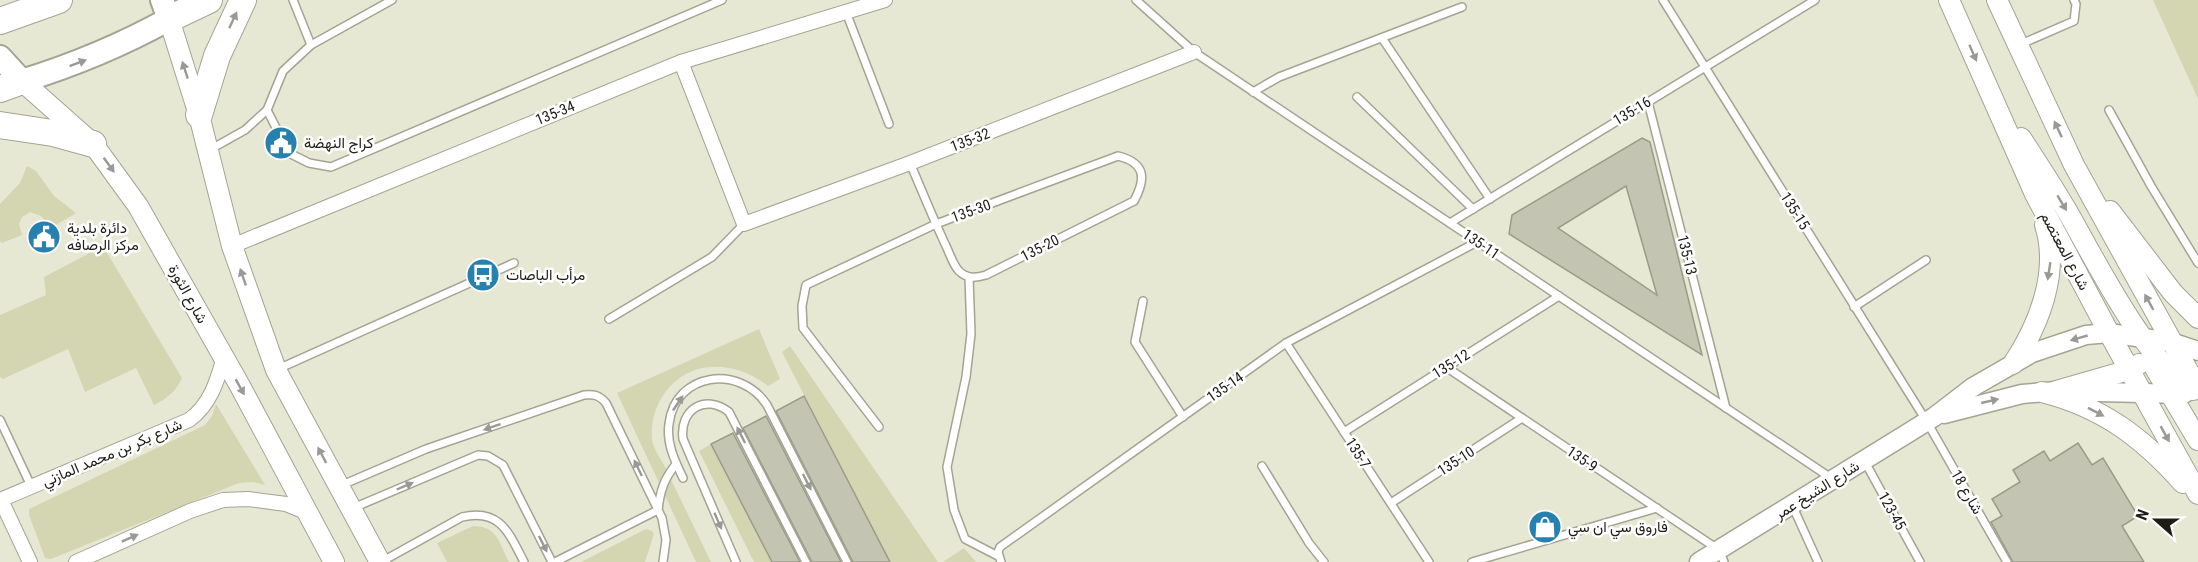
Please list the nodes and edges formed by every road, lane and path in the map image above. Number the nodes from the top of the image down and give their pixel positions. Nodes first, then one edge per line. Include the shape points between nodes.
1 (59, 0) edge
2 (210, 0) edge
3 (243, 0) edge
4 (293, 0) edge
5 (392, 0) edge
6 (722, 0) edge
7 (885, 0) edge
8 (1136, 0) edge
9 (1663, 0) edge
10 (1815, 0) edge
11 (1949, 0) edge
12 (1997, 0) edge
13 (2074, 0) edge
14 (1462, 7) dead end
15 (165, 10) edge
16 (846, 12) junction
17 (0, 21) edge
18 (1382, 38) junction
19 (311, 45) junction
20 (2018, 45) junction
21 (1194, 52) junction
22 (0, 57) edge
23 (681, 62) junction
24 (1705, 67) junction
25 (1986, 83) junction
26 (11, 85) edge
27 (1253, 92) junction
28 (1357, 97) dead end
29 (1648, 102) junction
30 (267, 110) junction
31 (2109, 110) dead end
32 (200, 115) junction
33 (889, 124) dead end
34 (0, 125) edge
35 (93, 144) junction
36 (208, 151) junction
37 (910, 163) junction
38 (2074, 165) junction
39 (1138, 168) joint
40 (2035, 194) junction
41 (1490, 199) junction
42 (1473, 209) junction
43 (1450, 223) junction
44 (744, 224) junction
45 (936, 225) junction
46 (1477, 242) junction
47 (232, 246) junction
48 (1926, 260) dead end
49 (514, 263) dead end
50 (2198, 263) edge
51 (969, 277) junction
52 (1559, 296) junction
53 (1143, 301) dead end
54 (1854, 307) junction
55 (2198, 318) edge
56 (609, 319) dead end
57 (2109, 333) junction
58 (1286, 343) junction
59 (2155, 348) junction
60 (2198, 351) edge
61 (224, 357) junction
62 (2013, 364) junction
63 (1446, 368) junction
64 (276, 370) junction
65 (2129, 370) junction
66 (2049, 391) junction
67 (2198, 392) edge
68 (2143, 394) junction
69 (2171, 394) junction
70 (1726, 408) junction
71 (1183, 417) junction
72 (1522, 418) junction
73 (1930, 419) junction
74 (0, 420) edge
75 (879, 427) dead end
76 (1344, 432) junction
77 (2198, 440) edge
78 (1864, 460) junction
79 (676, 464) junction
80 (1262, 466) dead end
81 (683, 478) dead end
82 (1833, 480) junction
83 (339, 487) junction
84 (32, 488) junction
85 (2198, 494) edge
86 (0, 500) edge
87 (2198, 500) edge
88 (1391, 503) junction
89 (1792, 505) junction
90 (1657, 508) junction
91 (351, 509) junction
92 (658, 510) junction
93 (308, 513) junction
94 (1721, 556) edge
95 (999, 559) edge
96 (30, 562) edge
97 (76, 562) edge
98 (334, 562) edge
99 (380, 562) edge
100 (524, 562) edge
101 (554, 562) edge
102 (663, 562) edge
103 (736, 562) edge
104 (806, 562) edge
105 (847, 562) edge
106 (1324, 562) edge
107 (1429, 562) edge
108 (1472, 562) edge
109 (1699, 562) edge
110 (1818, 562) edge
111 (1920, 562) edge
112 (2007, 562) edge

1 - 17 highway
2 - 15 highway
32 -> 3 highway via 217,56
4 - 19 lane
5 - 19 lane
6 - 30 lane via 331,167 309,163 289,153
7 - 16 street, 135-34
8 - 21 lane, 135-11
9 - 24 lane, 135-15
10 - 24 lane, 135-16
11 -> 25 main road, شارع المعتصم
12 - 20 main road
13 - 20 lane via 2074,21
14 - 18 lane
26 -> 15 main road via 99,55 135,38
32 -> 15 main road
16 - 23 street, 135-34
16 - 33 lane
18 - 27 lane via 1279,77
18 - 41 lane
19 - 30 lane via 283,71
38 -> 20 main road
21 - 27 lane, 135-11
21 - 37 street, 135-32
22 - 26 main road, شارع الثورة
23 - 44 street
23 - 47 street, 135-34
24 - 29 lane, 135-16
24 - 54 lane, 135-15
25 - 40 main road, شارع المعتصم
25 -> 59 main road via 2121,305
26 - 35 main road, شارع الثورة
27 - 43 lane, 135-11
28 - 42 lane
29 - 41 lane, 135-16
29 - 70 lane, 135-13
30 - 36 lane via 245,130
31 - 50 lane
32 - 36 main road
34 - 35 highway
35 -> 61 main road, شارع الثورة via 138,206
36 - 47 main road
37 - 44 street, 135-32
37 - 45 lane
38 - 55 main road via 2173,292
59 -> 38 main road
39 - 45 lane, 135-30 via 1129,159 1118,156
39 - 51 lane, 135-20 via 1142,187 1134,201 986,275
40 - 57 main road, شارع المعتصم
40 -> 62 main road via 2048,236 2051,266 2039,315
41 - 42 lane, 135-16
42 - 43 lane, 135-16
43 - 46 lane, 135-11
44 - 56 lane via 712,257
45 - 51 lane via 959,271
45 - 75 lane, 135-30 via 806,285 802,328
46 - 52 lane, 135-11
46 - 58 lane, 135-14
64 -> 47 main road
48 - 54 lane
49 - 64 lane
51 - 95 lane via 971,334 947,467 954,510 965,539
52 - 63 lane, 135-12
52 - 70 lane, 135-11
53 - 71 lane via 1135,342
54 - 73 lane, 135-15
57 - 59 main road via 2136,345
57 -> 62 street, شارع الشيخ عمر via 2086,335 2032,353
57 - 65 main road, شارع المعتصم
58 - 71 lane, 135-14
58 - 76 lane, 135-7
59 - 60 street
59 - 65 main road
59 - 67 main road via 2183,384
59 - 69 main road
61 - 84 street, شارع بكر بن محمد المازني via 212,393 189,420
61 -> 93 main road, شارع الثورة
62 - 73 street, شارع الشيخ عمر
63 - 72 lane, 135-9
63 - 76 lane, 135-12
83 -> 64 main road
65 - 66 main road
65 - 68 main road, شارع المعتصم
66 - 68 street, شارع الشيخ عمر
73 -> 66 street, شارع الشيخ عمر via 1976,404
66 -> 87 main road via 2102,414 2138,438
67 - 69 street, شارع الشيخ عمر
68 - 69 street, شارع الشيخ عمر
68 -> 85 main road, شارع المعتصم
69 - 77 main road
70 - 82 lane, 135-11
71 - 95 lane, 135-14 via 1000,547
72 - 88 lane, 135-10
72 - 90 lane, 135-9
73 - 78 street, شارع الشيخ عمر
73 - 112 lane, شارع 18
74 - 84 lane
76 - 88 lane, 135-7
78 - 82 street, شارع الشيخ عمر
78 - 111 lane, 123-45
79 - 81 lane
79 - 92 lane via 665,478
79 -> 105 lane via 669,425 680,399 693,387 714,379 746,384 767,405
80 - 106 lane
82 - 89 street, شارع الشيخ عمر
83 - 91 main road
92 -> 83 lane via 606,403 593,394 426,449
84 - 86 street, شارع بكر بن محمد المازني
86 - 96 street
88 - 107 lane, 135-7
89 - 94 street, شارع الشيخ عمر
89 - 110 lane
90 - 94 lane, 135-9
90 - 108 lane
91 - 99 main road
91 -> 101 lane via 478,455 488,456 504,465
92 - 101 lane
92 - 102 lane via 666,540
97 -> 93 street via 223,500 286,504
93 - 98 main road, شارع الثورة
94 - 109 street, شارع الشيخ عمر
99 - 100 lane via 462,517 477,514 499,522 508,531
104 -> 103 lane via 729,412 709,404 689,412 683,421 682,439

